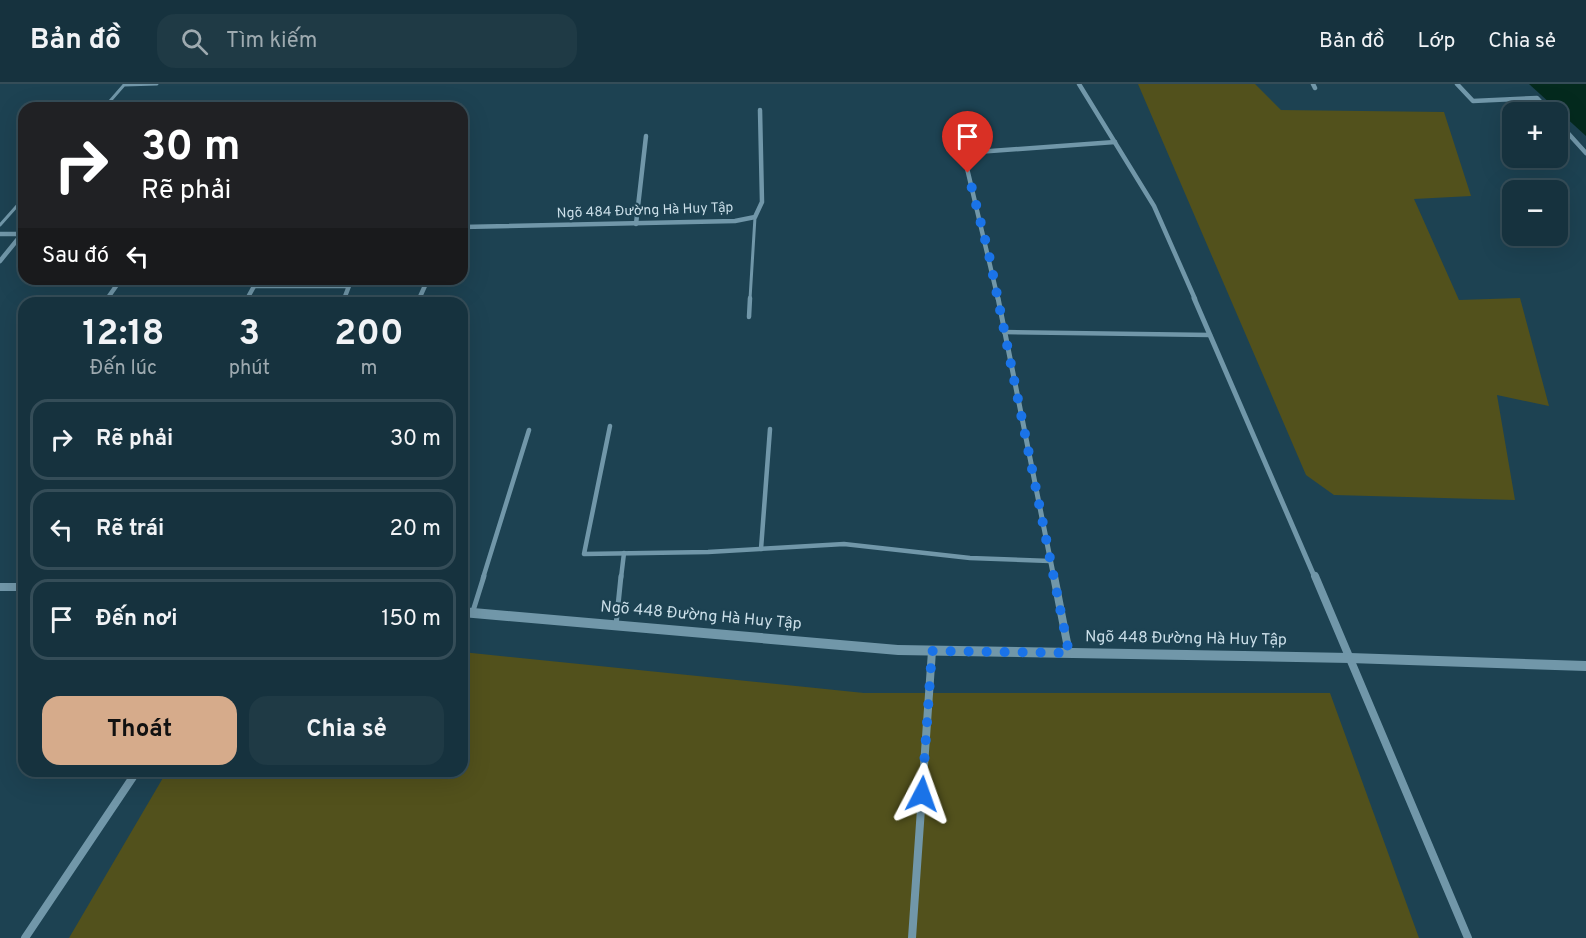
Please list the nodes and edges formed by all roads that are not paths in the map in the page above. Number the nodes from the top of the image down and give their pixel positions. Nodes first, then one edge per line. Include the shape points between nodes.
1 (157, 84) edge
2 (1079, 84) edge
3 (1457, 84) edge
4 (109, 102) edge
5 (1541, 102) edge
6 (760, 110) dead end
7 (957, 126) dead end
8 (1568, 133) edge
9 (646, 136) dead end
10 (1114, 142) junction
11 (963, 153) junction
12 (1586, 153) edge
13 (18, 205) edge
14 (755, 217) junction
15 (636, 224) junction
16 (0, 225) edge
17 (468, 227) edge
18 (0, 234) edge
19 (18, 234) edge
20 (18, 240) edge
21 (0, 261) edge
22 (254, 286) joint
23 (248, 297) edge
24 (345, 297) edge
25 (749, 317) dead end
26 (1004, 332) junction
27 (1210, 335) junction
28 (610, 426) dead end
29 (770, 429) dead end
30 (529, 430) dead end
31 (761, 549) junction
32 (624, 553) junction
33 (1050, 561) junction
34 (0, 586) edge
35 (18, 587) edge
36 (468, 609) edge
37 (468, 612) edge
38 (616, 625) junction
39 (932, 651) junction
40 (1069, 653) junction
41 (1350, 658) junction
42 (1586, 666) edge
43 (133, 777) edge
44 (25, 938) edge
45 (912, 938) edge
46 (1468, 938) edge

1 - 4 lane via 124,85
2 - 10 street
3 - 5 street via 1473,101 1537,98
6 - 14 street, Ngõ 484 Đường Hà Huy Tập via 762,202
7 - 11 street
8 - 12 street
9 - 15 street
10 - 11 street
10 - 27 street via 1154,206
11 - 26 street
13 - 16 lane
14 - 15 street, Ngõ 484 Đường Hà Huy Tập
14 - 25 lane
15 - 17 street, Ngõ 484 Đường Hà Huy Tập
18 - 19 street
20 - 21 street
22 - 23 street
22 - 24 street via 350,286
26 - 27 lane
26 - 33 street
27 - 41 street
28 - 32 lane via 584,554
29 - 31 lane
30 - 36 lane
31 - 32 lane
31 - 33 lane via 844,544 970,558
32 - 38 lane
33 - 40 street
34 - 35 street
37 - 38 street, Ngõ 448 Đường Hà Huy Tập
38 - 39 street, Ngõ 448 Đường Hà Huy Tập
39 - 40 street, Ngõ 448 Đường Hà Huy Tập
39 - 45 street
40 - 41 street, Ngõ 448 Đường Hà Huy Tập
41 - 42 street, Ngõ 448 Đường Hà Huy Tập
41 - 46 street
43 - 44 street

